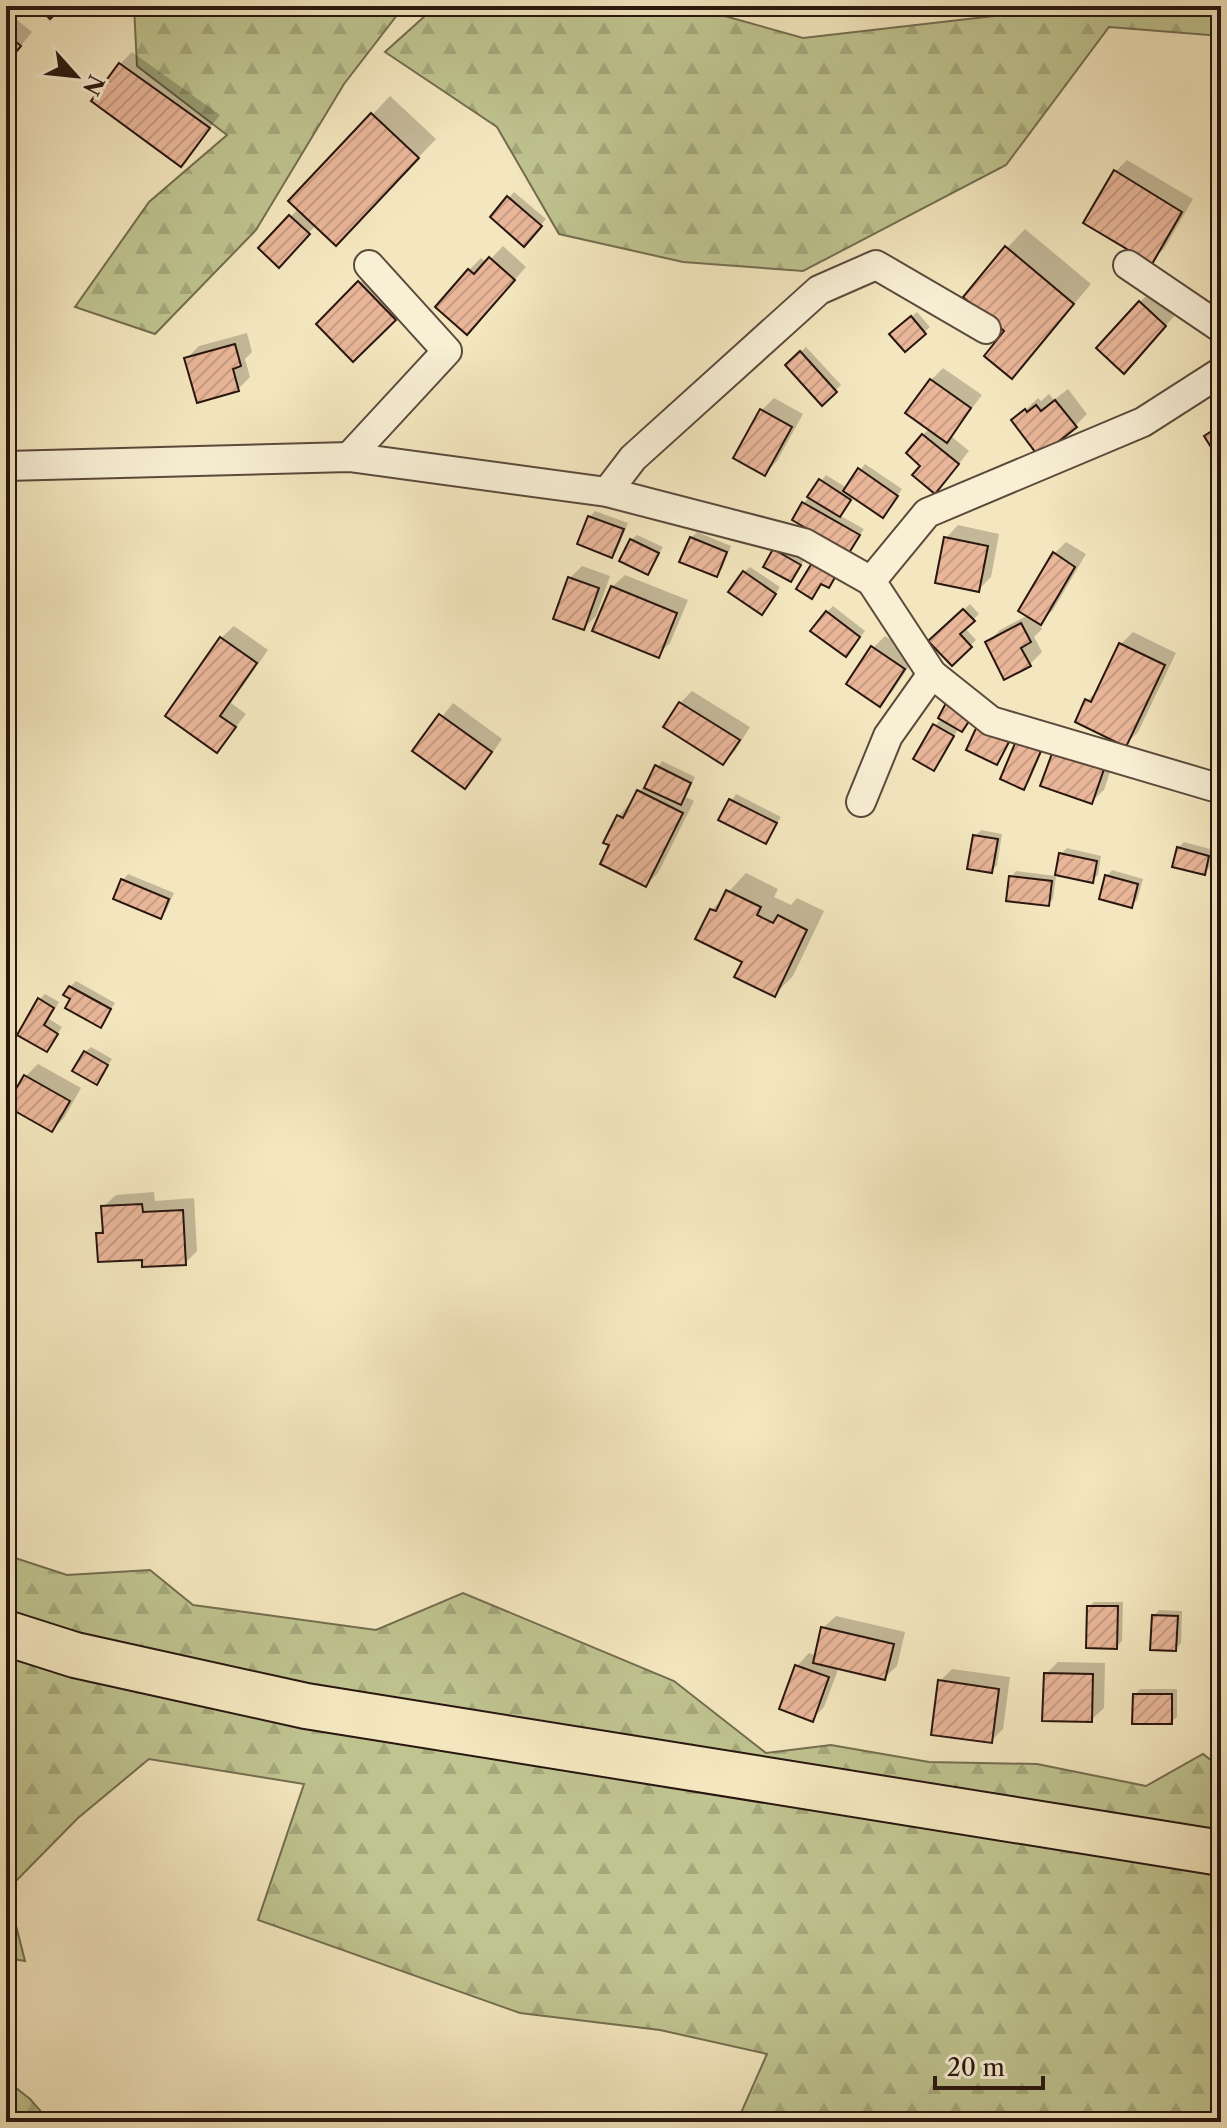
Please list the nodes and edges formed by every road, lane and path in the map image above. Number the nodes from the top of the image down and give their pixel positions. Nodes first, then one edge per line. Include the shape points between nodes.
1 (369, 265) dead end
2 (1128, 265) dead end
3 (1221, 328) edge
4 (986, 329) dead end
5 (1221, 372) edge
6 (349, 457) junction
7 (6, 466) edge
8 (607, 492) junction
9 (871, 581) junction
10 (932, 674) junction
11 (1221, 789) edge
12 (861, 802) dead end
13 (6, 1633) edge
14 (1221, 1853) edge

1 - 6 street via 447,351
2 - 3 street
4 - 8 street via 876,265 819,290 633,458
5 - 9 street via 1143,422 927,513
6 - 7 street
6 - 8 street
8 - 9 street via 804,543
9 - 10 street
10 - 11 street via 991,721
10 - 12 street via 888,736
13 - 14 main road via 75,1655 306,1706

